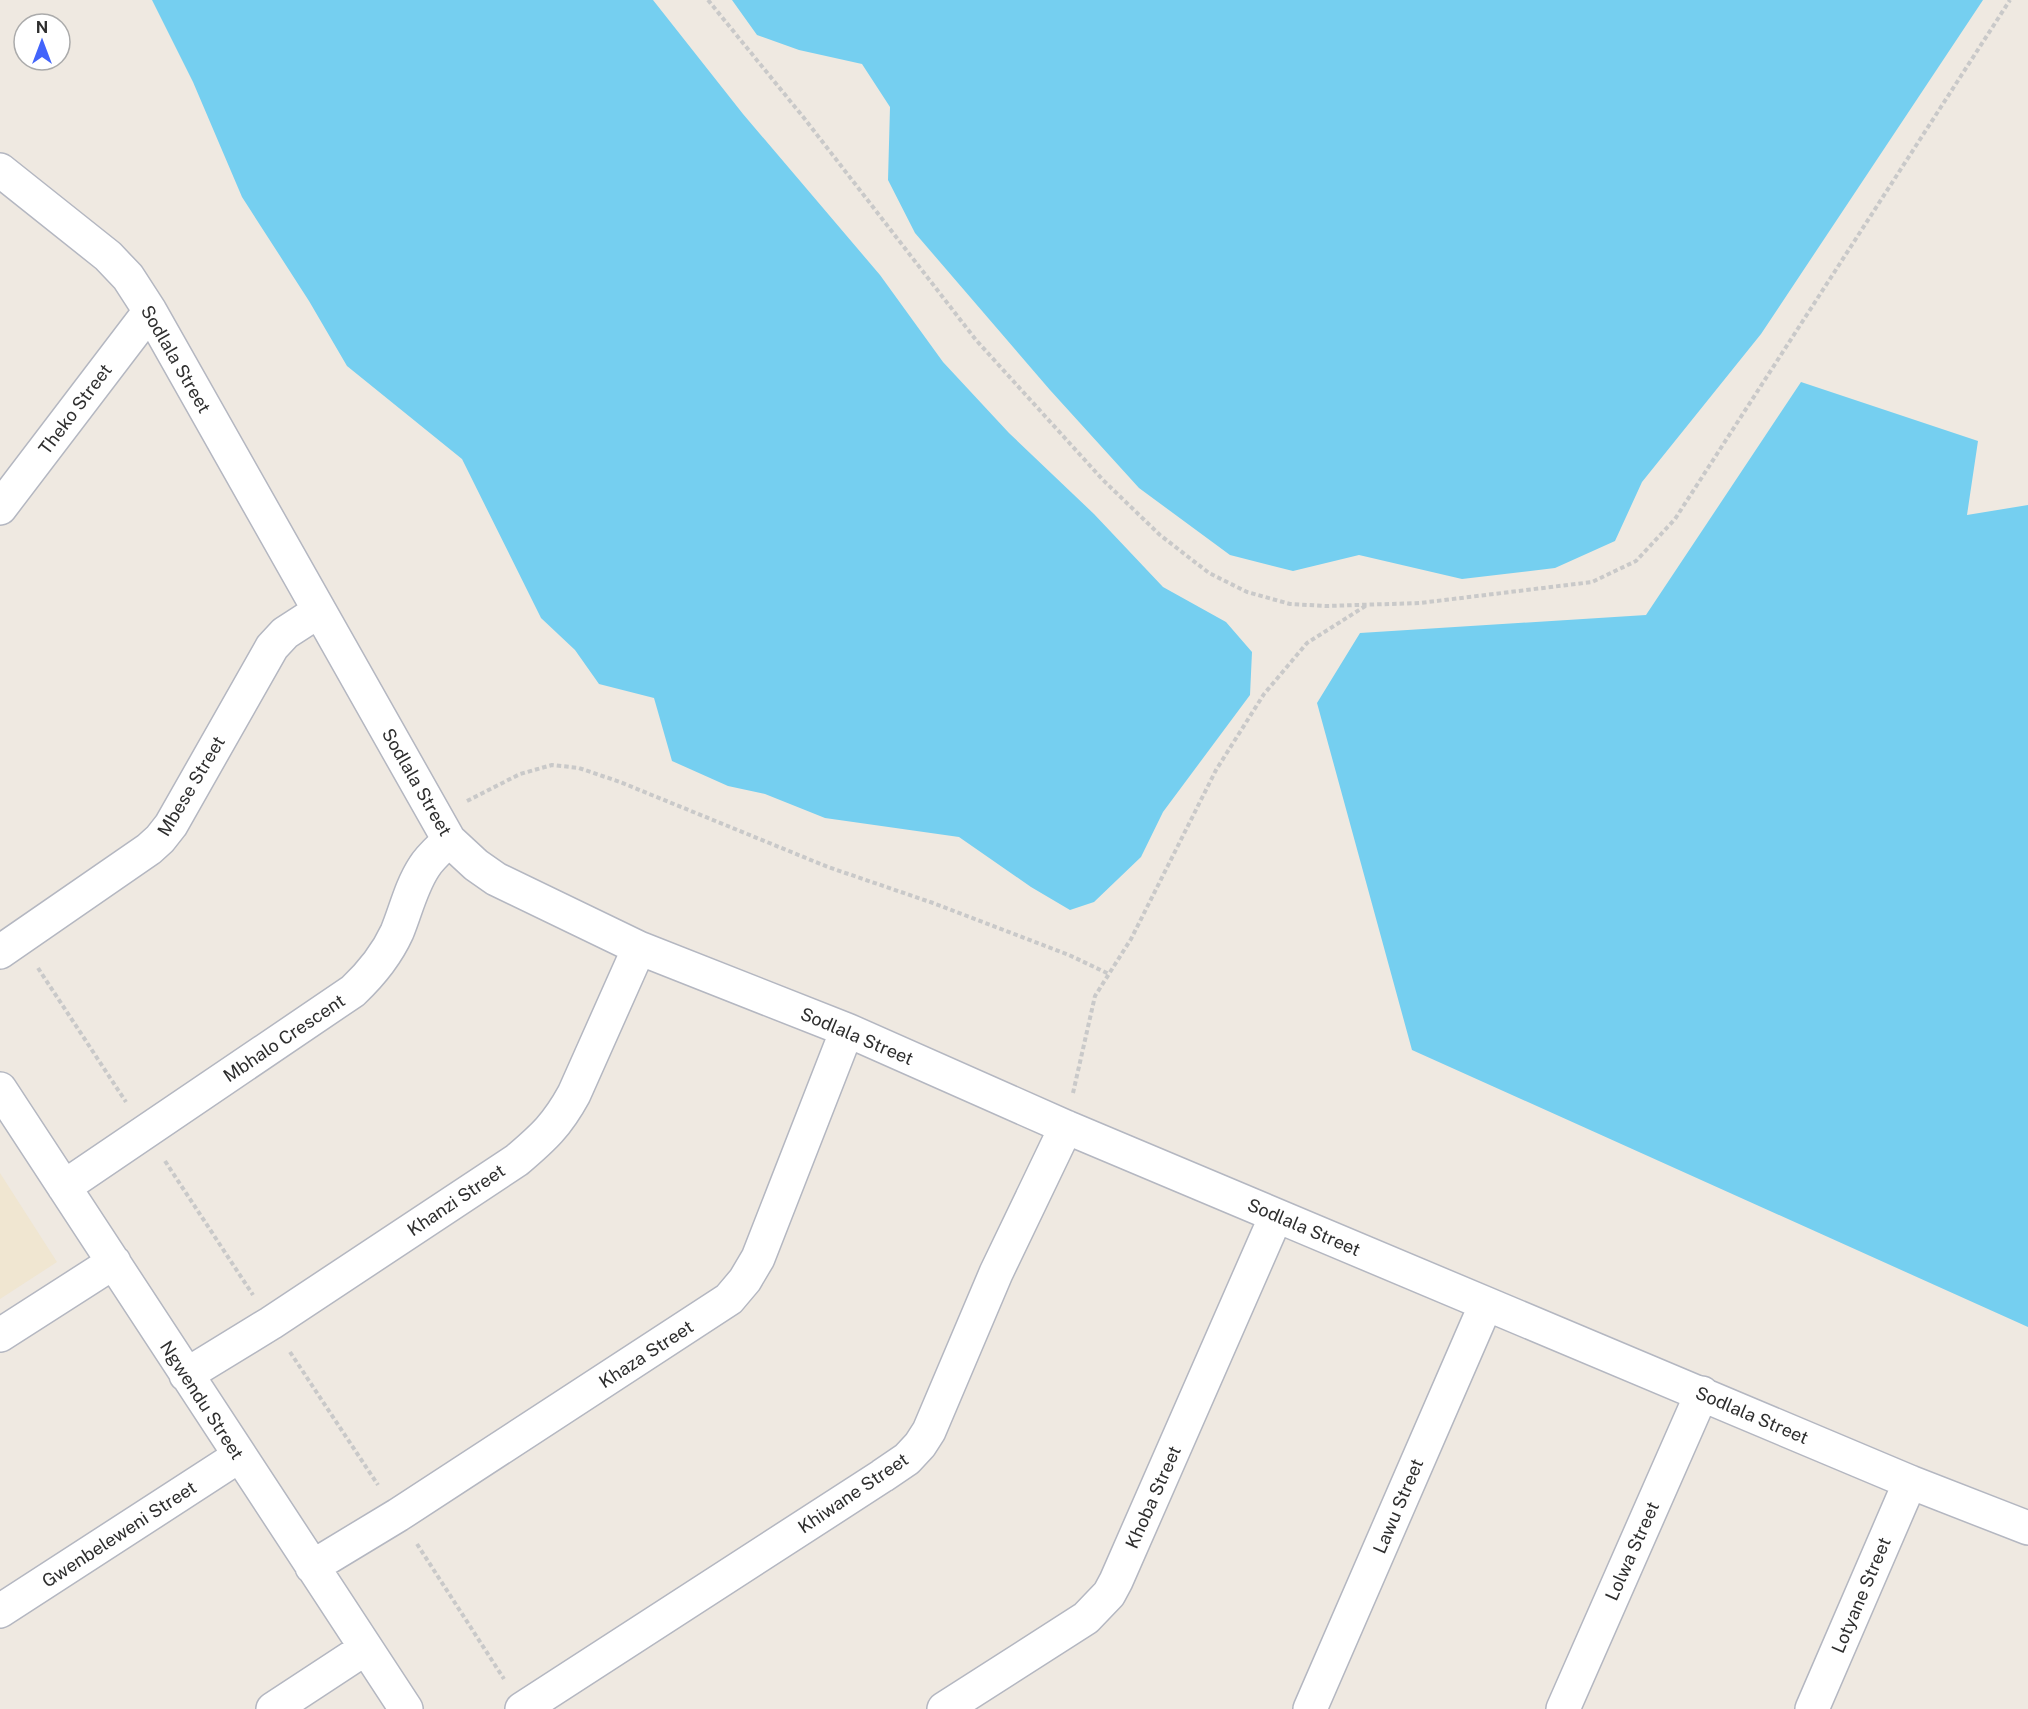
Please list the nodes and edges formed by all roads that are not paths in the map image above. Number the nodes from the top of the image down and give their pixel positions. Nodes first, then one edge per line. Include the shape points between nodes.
1 (0, 170) edge
2 (150, 311) junction
3 (0, 507) edge
4 (319, 611) junction
5 (449, 840) junction
6 (639, 948) junction
7 (0, 952) edge
8 (847, 1030) junction
9 (0, 1089) edge
10 (1066, 1127) junction
11 (64, 1187) junction
12 (1276, 1216) junction
13 (114, 1262) junction
14 (1486, 1304) junction
15 (0, 1335) edge
16 (186, 1375) junction
17 (1702, 1393) junction
18 (239, 1456) junction
19 (1911, 1482) junction
20 (2028, 1528) edge
21 (312, 1567) junction
22 (0, 1611) edge
23 (366, 1648) junction
24 (273, 1709) edge
25 (406, 1709) edge
26 (522, 1709) edge
27 (944, 1709) edge
28 (1310, 1709) edge
29 (1563, 1709) edge
30 (1812, 1709) edge

1 - 2 street, Sodlala Street via 108,256 128,277
2 - 3 street, Theko Street
2 - 4 street, Sodlala Street
4 - 5 street, Sodlala Street
4 - 7 street, Mbese Street via 285,633 272,647 160,839
5 - 6 street, Sodlala Street via 496,879
5 - 11 street, Mbhalo Crescent via 424,866 386,953 353,991
6 - 8 street, Sodlala Street
6 - 16 street, Khanzi Street via 574,1094 548,1134 517,1160
8 - 10 street, Sodlala Street
8 - 21 street, Khaza Street via 758,1258 729,1299
9 - 11 street, Ngwendu Street
10 - 12 street, Sodlala Street
10 - 26 street, Khiwane Street via 996,1273 940,1408 920,1445 907,1459
11 - 13 street, Ngwendu Street
12 - 14 street, Sodlala Street
12 - 27 street, Khoba Street via 1109,1594 1086,1618
13 - 15 street
13 - 16 street, Ngwendu Street
14 - 17 street, Sodlala Street
14 - 28 street, Lawu Street
16 - 18 street, Ngwendu Street
17 - 19 street, Sodlala Street
17 - 29 street, Lolwa Street
18 - 21 street, Ngwendu Street
18 - 22 street, Gwenbeleweni Street
19 - 20 street, Sodlala Street
19 - 30 street, Lotyane Street
21 - 23 street, Ngwendu Street
23 - 24 street
23 - 25 street, Ngwendu Street

